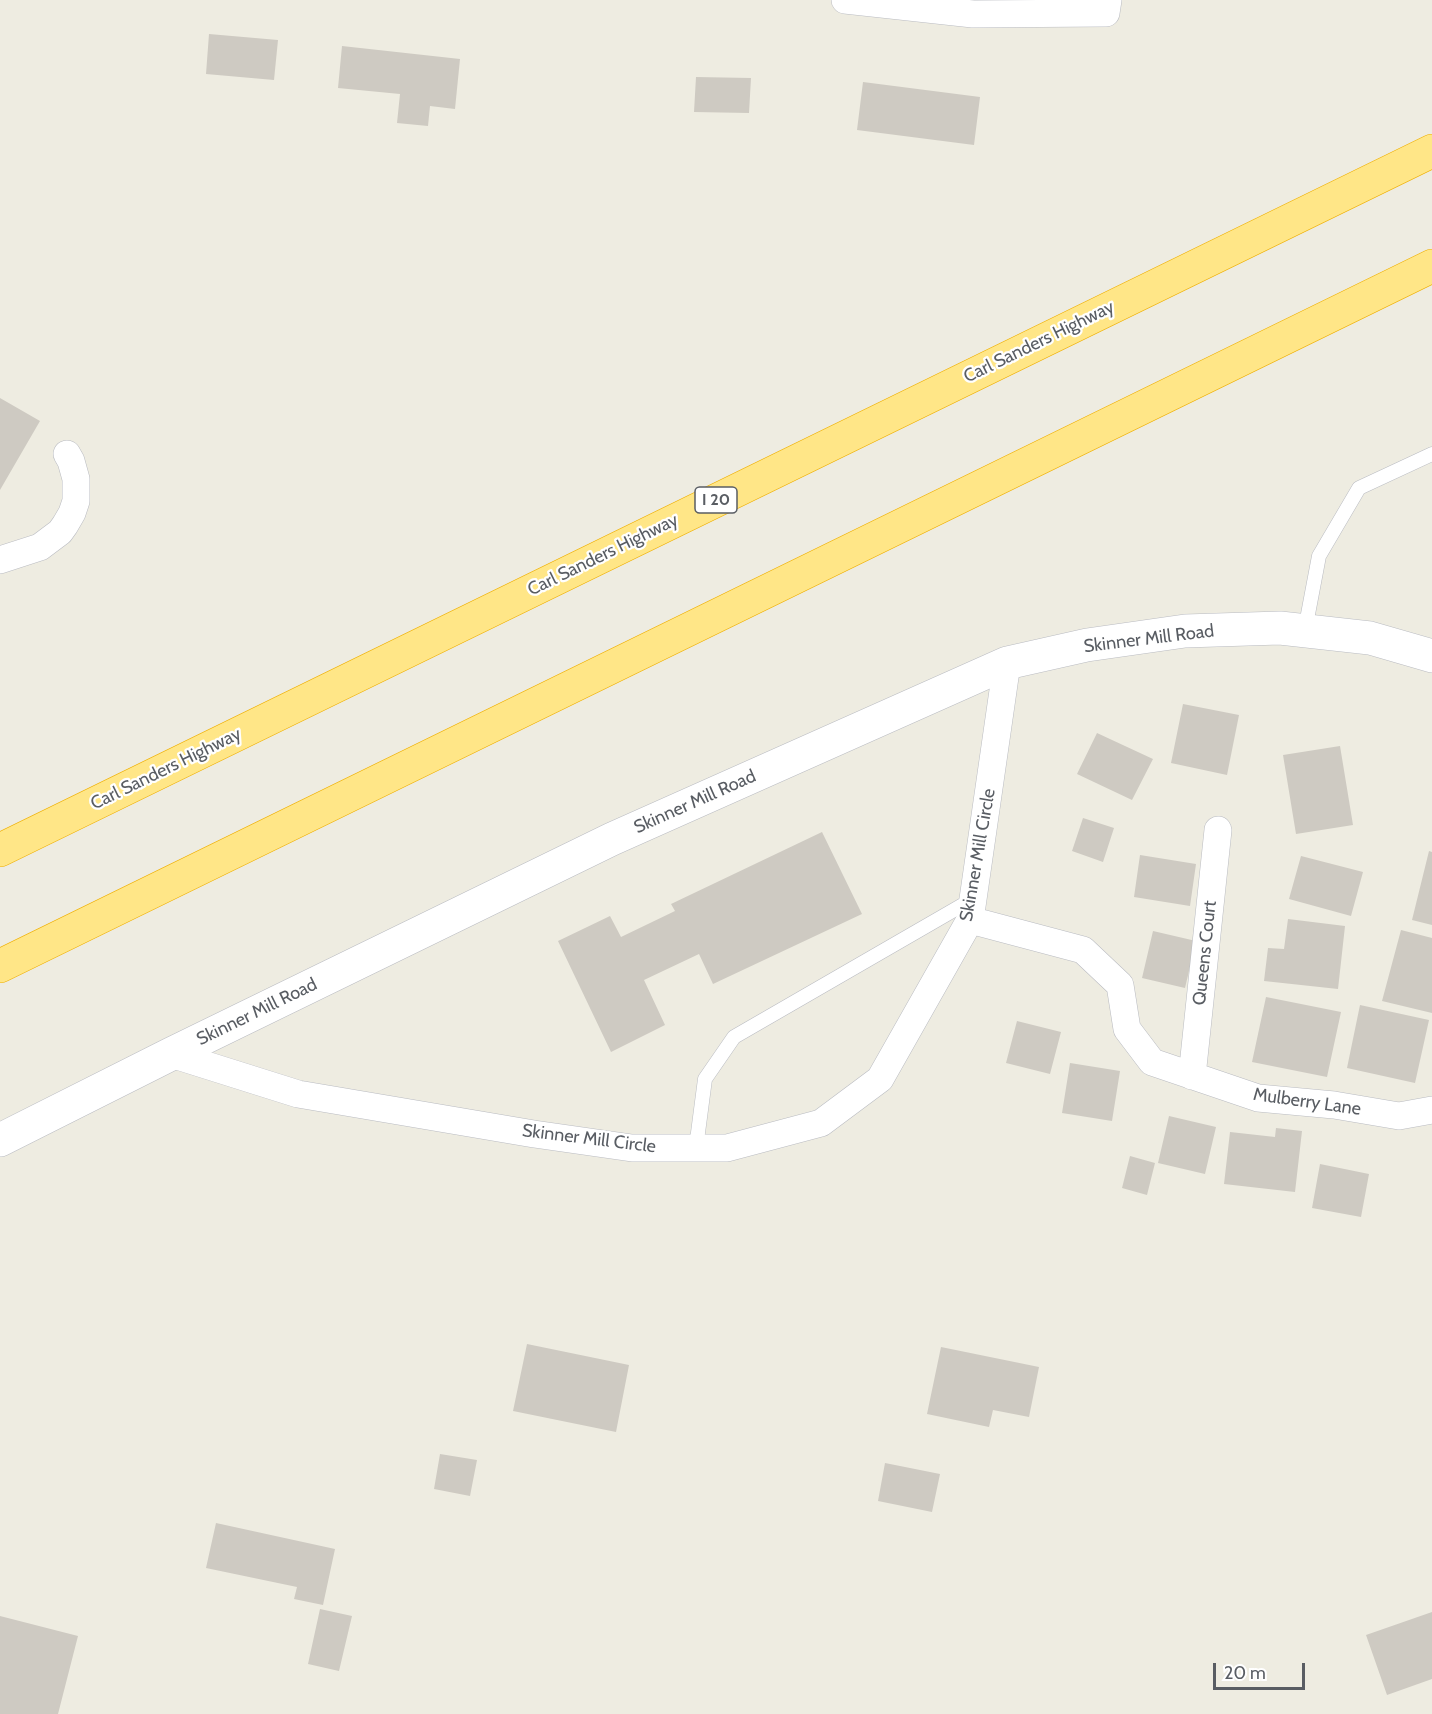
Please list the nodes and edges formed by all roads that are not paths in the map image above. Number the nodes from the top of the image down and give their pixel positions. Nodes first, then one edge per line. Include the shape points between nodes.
1 (845, 0) edge
2 (1107, 6) edge
3 (1432, 151) edge
4 (1432, 266) edge
5 (68, 454) dead end
6 (1432, 454) edge
7 (0, 560) edge
8 (1305, 631) junction
9 (1432, 656) edge
10 (1007, 663) junction
11 (1218, 830) dead end
12 (0, 850) edge
13 (972, 910) junction
14 (0, 966) edge
15 (171, 1054) junction
16 (1192, 1076) junction
17 (1432, 1110) edge
18 (0, 1140) edge
19 (696, 1148) junction

1 - 2 street via 973,14
3 - 12 highway, Carl Sanders Highway / I 20
4 - 14 highway
5 - 7 street via 76,479 76,501 65,525 39,547
6 - 8 lane via 1359,488 1319,556
8 - 9 street, Skinner Mill Road via 1370,638
8 - 10 street, Skinner Mill Road via 1280,627 1185,631 1087,645
10 - 13 street, Skinner Mill Circle
10 - 15 street, Skinner Mill Road via 612,839
11 - 16 street, Queens Court
13 - 16 street, Mulberry Lane via 1083,950 1119,986 1127,1029 1152,1062
13 - 19 lane via 734,1037 705,1079
13 - 19 street, Skinner Mill Circle via 880,1079 821,1123 727,1148
15 - 18 street, Skinner Mill Road
15 - 19 street, Skinner Mill Circle via 298,1094 632,1148
16 - 17 street, Mulberry Lane via 1258,1098 1400,1116

